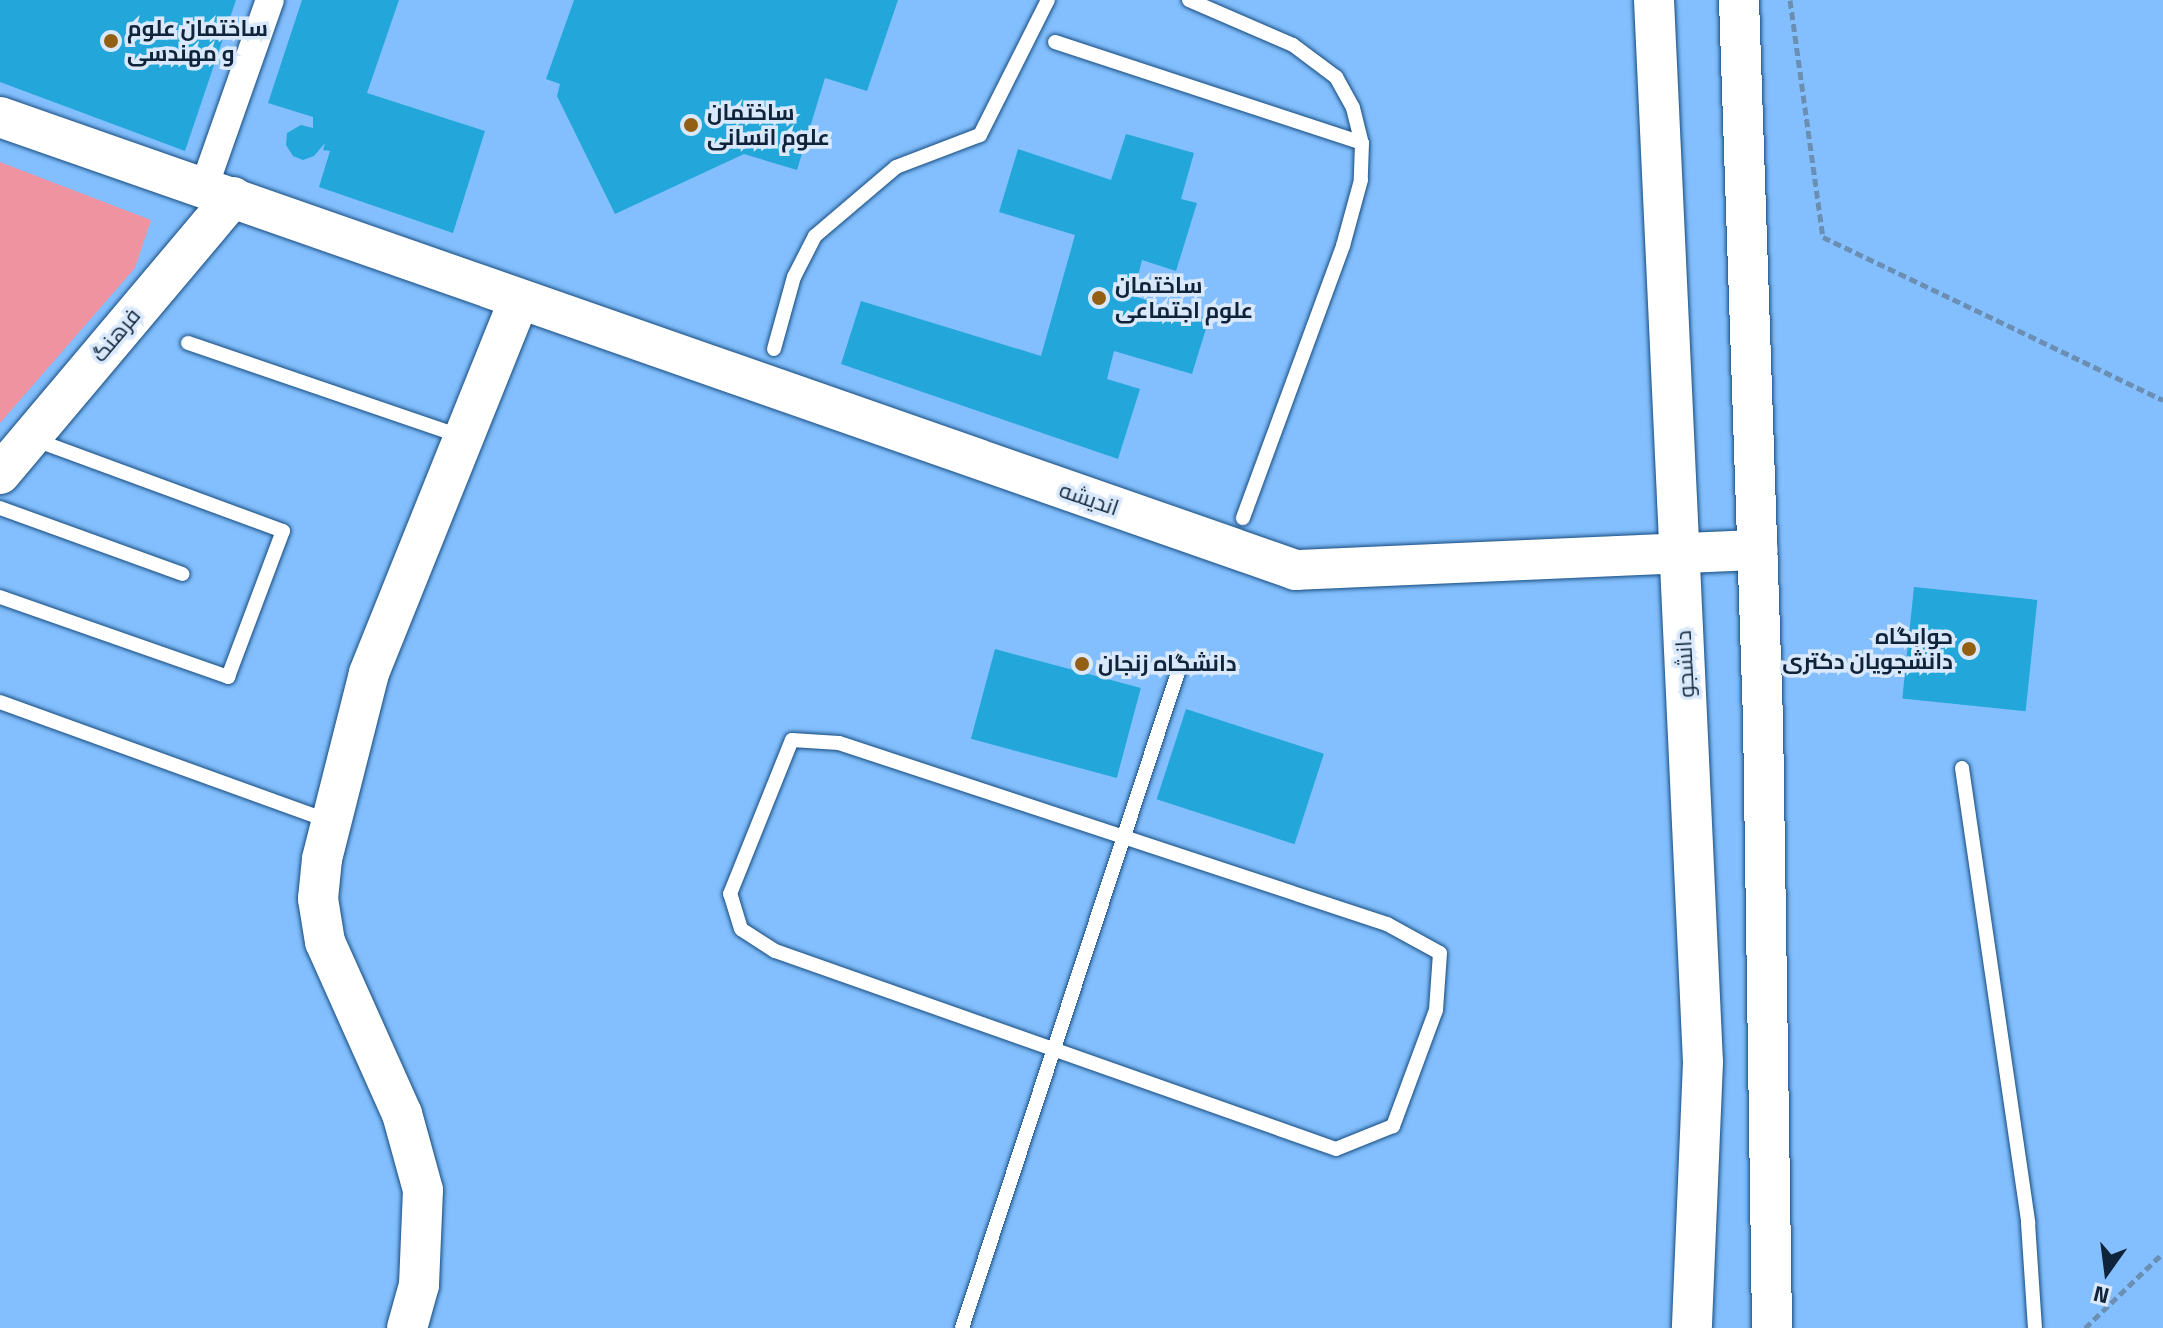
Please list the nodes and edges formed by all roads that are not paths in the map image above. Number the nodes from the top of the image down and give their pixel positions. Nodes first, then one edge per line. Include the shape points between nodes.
1 (270, 0) edge
2 (1048, 0) edge
3 (1189, 0) edge
4 (1654, 0) edge
5 (1739, 0) edge
6 (1055, 42) dead end
7 (0, 117) edge
8 (1362, 143) junction
9 (218, 192) junction
10 (518, 302) junction
11 (188, 343) dead end
12 (774, 349) dead end
13 (462, 437) junction
14 (30, 438) junction
15 (0, 474) edge
16 (0, 508) edge
17 (1243, 518) dead end
18 (1758, 550) junction
19 (1679, 553) junction
20 (182, 574) dead end
21 (0, 597) edge
22 (1179, 669) dead end
23 (0, 702) edge
24 (1962, 768) dead end
25 (331, 822) junction
26 (1124, 837) junction
27 (1056, 1050) junction
28 (407, 1328) edge
29 (962, 1328) edge
30 (1692, 1328) edge
31 (1772, 1328) edge
32 (2035, 1328) edge

1 - 9 street
2 - 12 lane via 980,135 896,167 815,236 794,277
3 - 8 lane via 1293,45 1336,77 1353,108
4 - 19 street, دانشجو
5 - 18 street
6 - 8 lane
7 - 9 street, اندیشه
8 - 17 lane via 1361,180 1343,246
9 - 10 street, اندیشه
9 - 14 street, فرهنگ
10 - 13 street
10 - 19 street, اندیشه via 1296,570
11 - 13 lane
13 - 25 street via 369,673
14 - 15 street, فرهنگ
14 - 21 lane via 283,531 228,677
16 - 20 lane
18 - 19 street, اندیشه
18 - 31 street
19 - 30 street, دانشجو via 1703,1062
22 - 26 lane
23 - 25 lane
24 - 32 lane via 2028,1223
25 - 28 street via 318,899 325,942 402,1114 423,1190 419,1285
26 - 27 lane
26 - 27 lane via 1387,924 1440,953 1436,1010 1393,1126 1336,1149
26 - 27 lane via 839,743 792,740 730,894 741,929 775,951
27 - 29 lane

